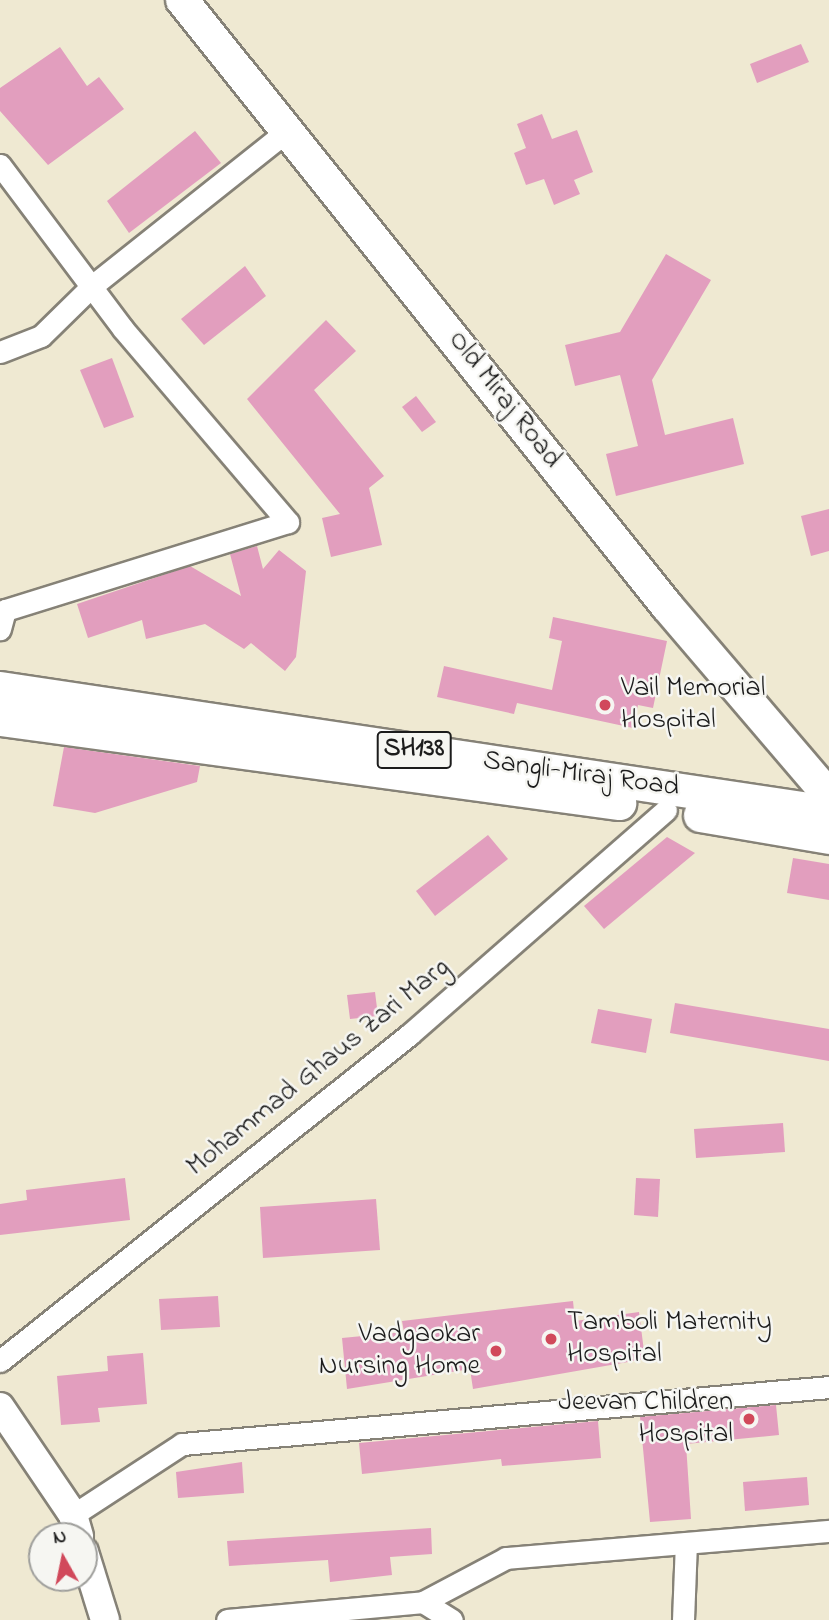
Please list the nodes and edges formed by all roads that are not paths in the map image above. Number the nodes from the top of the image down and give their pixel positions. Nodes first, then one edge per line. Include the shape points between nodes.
1 (182, 0) edge
2 (288, 131) junction
3 (0, 165) edge
4 (92, 286) junction
5 (0, 352) edge
6 (0, 629) edge
7 (0, 688) edge
8 (0, 719) edge
9 (829, 796) edge
10 (666, 810) junction
11 (829, 811) edge
12 (829, 836) edge
13 (0, 1361) edge
14 (829, 1387) edge
15 (0, 1407) edge
16 (73, 1522) edge
17 (81, 1522) edge
18 (829, 1531) edge
19 (686, 1543) junction
20 (96, 1592) edge
21 (423, 1602) junction
22 (105, 1620) edge
23 (228, 1620) edge
24 (452, 1620) edge
25 (683, 1620) edge

1 - 2 main road, Old Miraj Road
2 - 4 street
2 - 9 main road, Old Miraj Road via 667,606
3 - 4 street
4 - 5 street via 41,336
4 - 6 street via 288,522 5,610
7 - 11 highway, Sangli-Miraj Road / SH138
8 - 10 highway, Sangli-Miraj Road
10 - 12 highway, Sangli-Miraj Road
10 - 13 street, Mohammad Ghaus Zari Marg via 410,1034
14 - 17 street via 182,1444
15 - 16 main road
18 - 19 street
19 - 21 street via 506,1559
19 - 25 street
20 - 22 main road
21 - 23 street
21 - 24 street

